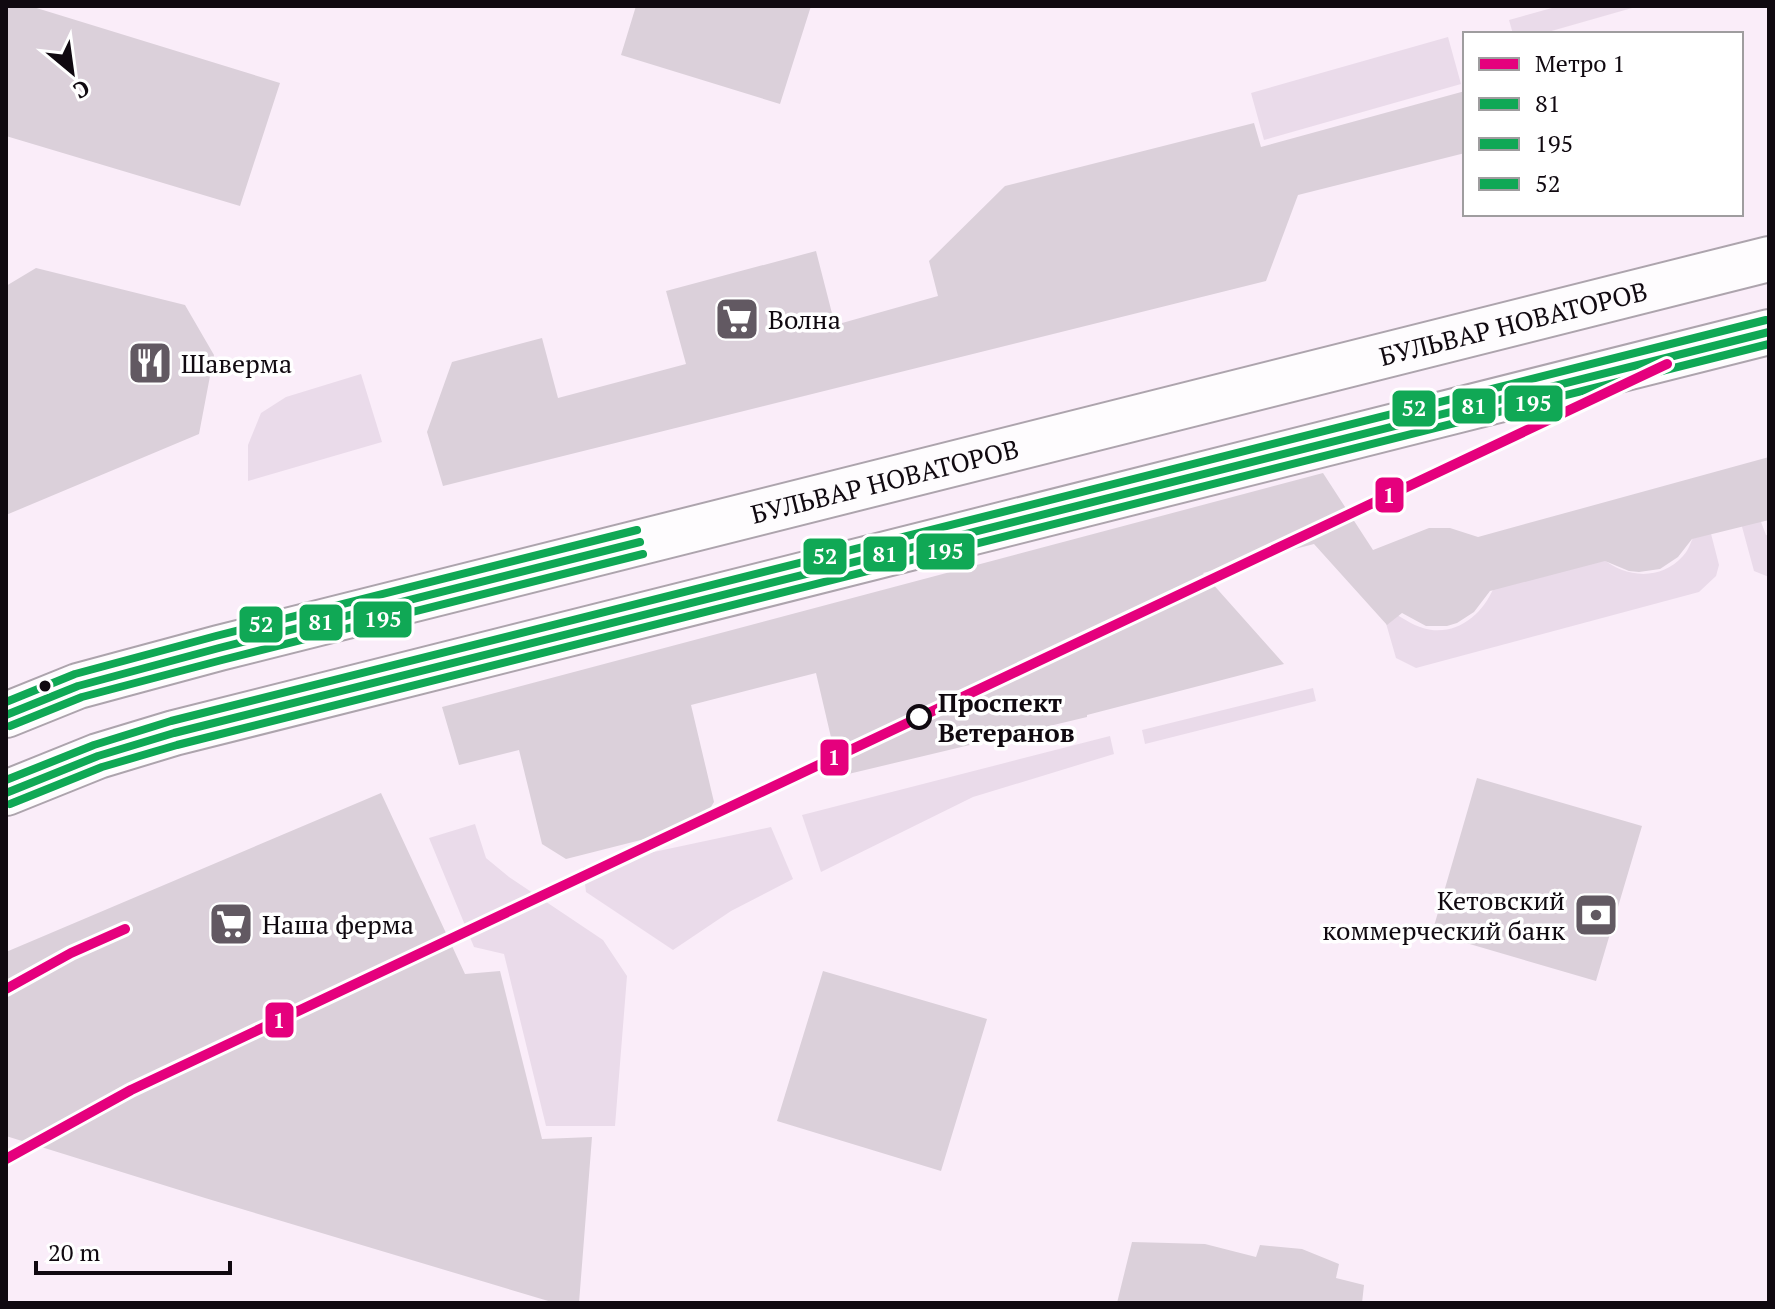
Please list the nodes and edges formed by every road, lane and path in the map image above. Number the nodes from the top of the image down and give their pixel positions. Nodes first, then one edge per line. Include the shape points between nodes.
1 (1769, 259) edge
2 (1769, 332) edge
3 (6, 715) edge
4 (6, 793) edge

1 - 3 street, БУЛЬВАР НОВАТОРОВ via 219,648 78,686
2 - 4 street via 174,733

